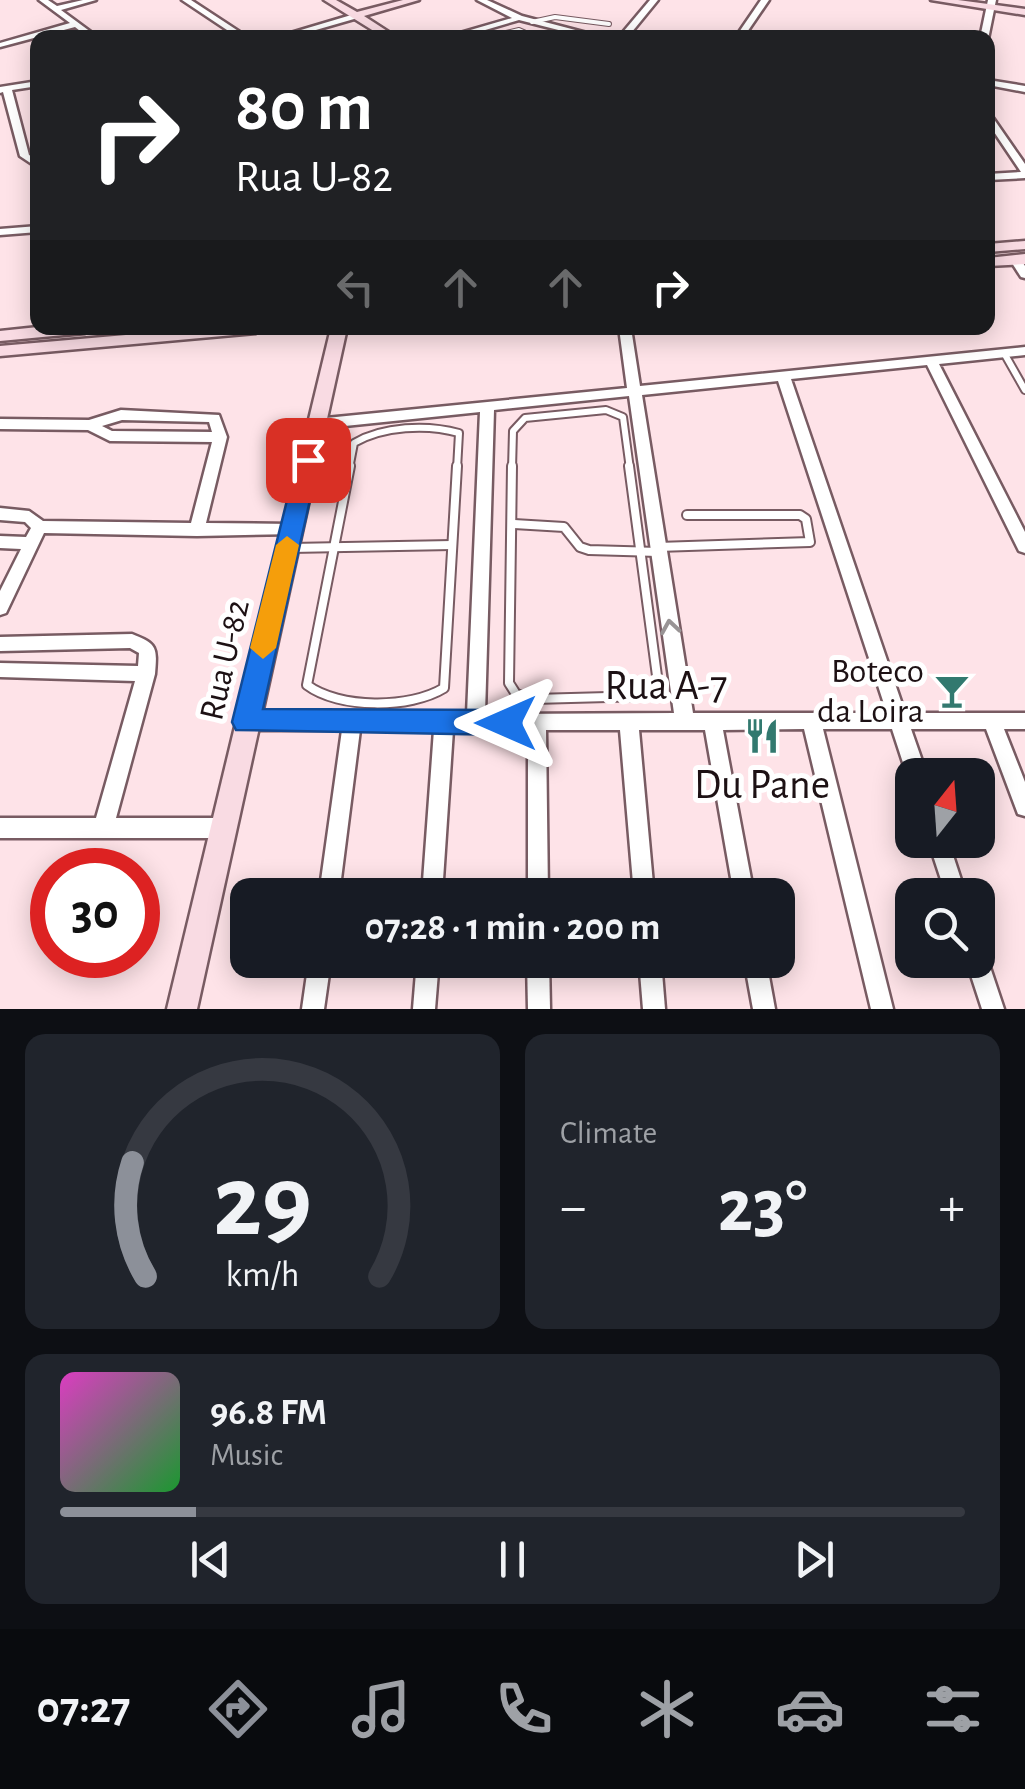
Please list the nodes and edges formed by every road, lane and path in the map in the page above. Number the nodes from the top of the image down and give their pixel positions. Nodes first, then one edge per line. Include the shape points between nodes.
1 (44, 0) edge
2 (92, 0) edge
3 (186, 0) edge
4 (329, 0) edge
5 (414, 0) edge
6 (481, 0) edge
7 (653, 0) edge
8 (763, 0) edge
9 (936, 0) edge
10 (992, 4) edge
11 (55, 8) junction
12 (1025, 12) edge
13 (358, 15) junction
14 (519, 18) junction
15 (532, 22) junction
16 (76, 24) junction
17 (609, 24) dead end
18 (54, 30) edge
19 (84, 30) edge
20 (232, 30) edge
21 (306, 30) edge
22 (380, 30) edge
23 (476, 30) edge
24 (563, 30) edge
25 (629, 30) edge
26 (745, 30) edge
27 (986, 30) edge
28 (30, 37) edge
29 (0, 45) edge
30 (995, 84) edge
31 (30, 85) edge
32 (1025, 89) edge
33 (4, 90) edge
34 (995, 128) edge
35 (30, 160) edge
36 (1025, 173) edge
37 (995, 177) edge
38 (30, 230) edge
39 (0, 232) edge
40 (1025, 244) edge
41 (995, 247) edge
42 (1020, 259) edge
43 (995, 261) edge
44 (1025, 275) edge
45 (30, 333) edge
46 (133, 335) edge
47 (337, 335) edge
48 (625, 335) edge
49 (0, 336) edge
50 (0, 350) edge
51 (1025, 351) edge
52 (1004, 353) junction
53 (932, 361) junction
54 (783, 376) junction
55 (1025, 390) edge
56 (635, 392) junction
57 (487, 406) junction
58 (0, 424) edge
59 (316, 424) junction
60 (0, 514) edge
61 (687, 515) dead end
62 (514, 524) junction
63 (197, 530) junction
64 (36, 535) junction
65 (289, 539) junction
66 (0, 542) edge
67 (452, 545) junction
68 (332, 547) junction
69 (1025, 548) edge
70 (659, 550) junction
71 (639, 552) junction
72 (0, 608) edge
73 (0, 644) edge
74 (0, 670) edge
75 (146, 674) junction
76 (246, 722) junction
77 (352, 722) junction
78 (444, 722) junction
79 (476, 722) junction
80 (900, 722) junction
81 (992, 722) junction
82 (1025, 722) edge
83 (536, 723) junction
84 (629, 723) junction
85 (714, 723) junction
86 (812, 723) junction
87 (685, 724) junction
88 (912, 758) edge
89 (1025, 807) edge
90 (104, 827) junction
91 (0, 828) edge
92 (222, 828) junction
93 (331, 878) edge
94 (433, 878) edge
95 (538, 878) edge
96 (643, 878) edge
97 (741, 878) edge
98 (318, 978) edge
99 (427, 978) edge
100 (538, 978) edge
101 (651, 978) edge
102 (758, 978) edge
103 (983, 978) edge
104 (182, 1009) edge
105 (314, 1009) edge
106 (424, 1009) edge
107 (539, 1009) edge
108 (654, 1009) edge
109 (764, 1009) edge
110 (882, 1009) edge
111 (993, 1009) edge

1 - 11 street
2 - 11 street
3 - 20 street
4 - 13 street
5 - 13 street
6 - 14 street
7 - 25 street
8 - 26 street
9 - 10 street
10 - 12 street
10 - 27 street
11 - 16 street
13 - 21 street
13 - 22 street
14 - 15 street
14 - 23 street
15 - 17 lane via 549,17
15 - 24 street
16 - 18 street
16 - 19 street
28 - 29 street
30 - 32 street
31 - 33 street
33 - 35 street
34 - 36 street
36 - 37 street
38 - 39 street
40 - 41 street
42 - 43 street
42 - 44 street
45 - 49 street
46 - 50 street
47 - 59 street, Rua U-82
48 - 56 street
51 - 52 street
52 - 53 street
52 - 55 lane
53 - 54 street
53 - 69 street
54 - 56 street
54 - 80 street
56 - 57 street
56 - 70 street
57 - 59 street
57 - 79 street
58 - 63 street via 206,415 218,423 220,437
59 - 65 street, Rua U-82
60 - 64 street via 29,517
61 - 70 lane via 800,515 810,542
62 - 71 lane via 564,527 589,550
62 - 71 lane via 516,422 616,412 623,417
62 - 71 lane via 510,683 516,694 534,699 645,696 654,689
63 - 64 street
63 - 65 street
64 - 66 street
64 - 72 street
65 - 68 lane
65 - 76 street, Rua U-82
67 - 68 lane
67 - 68 lane via 460,433 440,428 373,432 354,443
67 - 68 lane via 444,688 425,701 323,698 307,684
70 - 71 lane
87 -> 70 street
73 - 75 street via 132,640 148,650
74 - 75 street
75 - 90 street
76 - 77 street, Rua A-7
76 - 92 street, Rua U-82
77 - 78 street, Rua A-7
77 - 93 street
78 - 79 street, Rua A-7
78 - 94 street
79 - 83 street, Rua A-7
80 - 81 street, Rua A-7
80 - 86 street, Rua A-7
80 - 88 street
81 - 82 street, Rua A-7
81 - 89 street
83 - 84 street, Rua A-7
83 - 95 street
84 - 87 street, Rua A-7
84 - 96 street
85 - 86 street, Rua A-7
85 - 87 street, Rua A-7
85 - 97 street
86 - 110 street
90 - 91 street
90 - 92 street
92 - 104 street, Rua U-82
98 - 105 street
99 - 106 street
100 - 107 street
101 - 108 street
102 - 109 street
103 - 111 street

